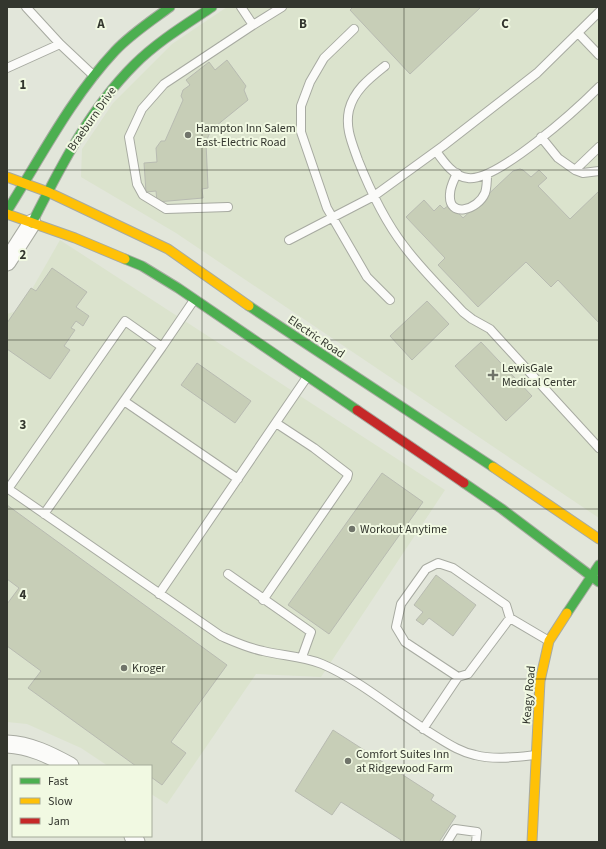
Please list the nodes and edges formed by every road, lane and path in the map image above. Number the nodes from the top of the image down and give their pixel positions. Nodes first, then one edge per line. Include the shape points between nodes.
1 (26, 7) edge
2 (170, 7) edge
3 (212, 7) edge
4 (241, 7) edge
5 (282, 7) edge
6 (599, 12) edge
7 (253, 25) junction
8 (354, 29) dead end
9 (153, 33) junction
10 (578, 33) junction
11 (60, 44) junction
12 (599, 55) edge
13 (385, 66) dead end
14 (7, 68) edge
15 (94, 76) junction
16 (599, 87) edge
17 (541, 137) junction
18 (599, 147) edge
19 (436, 151) junction
20 (575, 170) junction
21 (599, 171) edge
22 (457, 173) junction
23 (487, 174) junction
24 (7, 177) edge
25 (26, 183) junction
26 (48, 192) junction
27 (374, 196) junction
28 (228, 207) dead end
29 (7, 213) edge
30 (333, 218) junction
31 (32, 223) junction
32 (289, 240) dead end
33 (7, 262) edge
34 (194, 300) junction
35 (390, 300) dead end
36 (162, 347) junction
37 (308, 376) junction
38 (124, 401) junction
39 (276, 423) junction
40 (599, 448) edge
41 (238, 480) junction
42 (8, 489) edge
43 (44, 514) junction
44 (599, 539) edge
45 (599, 565) edge
46 (228, 574) dead end
47 (595, 580) edge
48 (160, 594) junction
49 (263, 600) junction
50 (510, 618) junction
51 (549, 641) junction
52 (302, 658) junction
53 (458, 677) junction
54 (423, 729) junction
55 (7, 744) edge
56 (536, 755) junction
57 (68, 765) edge
58 (447, 842) edge
59 (476, 842) edge
60 (532, 842) edge

1 - 11 lane
2 - 9 main road, Braeburn Drive
3 - 9 main road, Braeburn Drive
4 - 7 lane
5 - 7 lane
6 - 10 lane
7 - 28 lane via 164,84 142,109 129,137 137,184 143,195 166,209
8 - 30 lane via 324,58 310,82 301,106 301,132 327,208
9 - 15 main road, Braeburn Drive via 115,51
9 - 26 main road, Braeburn Drive via 134,65 111,91 67,155
10 - 12 lane
10 - 19 lane via 537,73
11 - 14 lane
11 - 15 lane
13 - 27 lane via 361,87 349,110 350,138
15 - 25 main road, Braeburn Drive via 56,132
16 - 17 lane
17 - 20 lane via 558,158
17 - 23 lane via 500,168
18 - 20 lane
19 - 22 lane via 447,166
19 - 27 lane
20 - 21 lane via 583,173
22 - 23 lane via 466,178 477,178
22 - 23 lane via 450,199 460,210 466,210 478,203 486,188
24 - 25 main road, Electric Road
25 - 26 main road, Electric Road
25 - 29 main road, Braeburn Drive
26 - 31 main road, Braeburn Drive
26 - 44 main road, Electric Road via 168,249 245,304
27 - 30 lane
27 - 40 lane via 404,246 463,312 490,329
29 - 31 main road
30 - 32 lane
30 - 35 lane via 367,277
31 - 33 street, Braeburn Drive
31 - 34 main road via 142,266
34 - 36 lane
34 - 37 main road
36 - 38 lane
36 - 42 lane via 124,320
37 - 39 lane
37 - 47 main road via 502,509
38 - 41 lane
38 - 43 lane
39 - 41 lane
39 - 49 lane via 348,474
41 - 48 lane
42 - 43 lane
43 - 48 lane
45 - 47 main road, Keagy Road
46 - 49 lane
47 - 51 main road, Keagy Road
48 - 52 lane via 220,636 265,652
49 - 52 lane via 311,632
50 - 51 lane
50 - 53 lane via 468,674
50 - 53 lane via 506,605 453,568 438,563 426,569 401,604 396,626 405,642
51 - 56 main road, Keagy Road via 540,681
52 - 54 lane via 346,677
53 - 54 lane
54 - 56 lane via 460,751 477,756 498,758
55 - 57 street via 34,749
56 - 60 main road, Keagy Road
58 - 59 lane via 455,829 477,832

